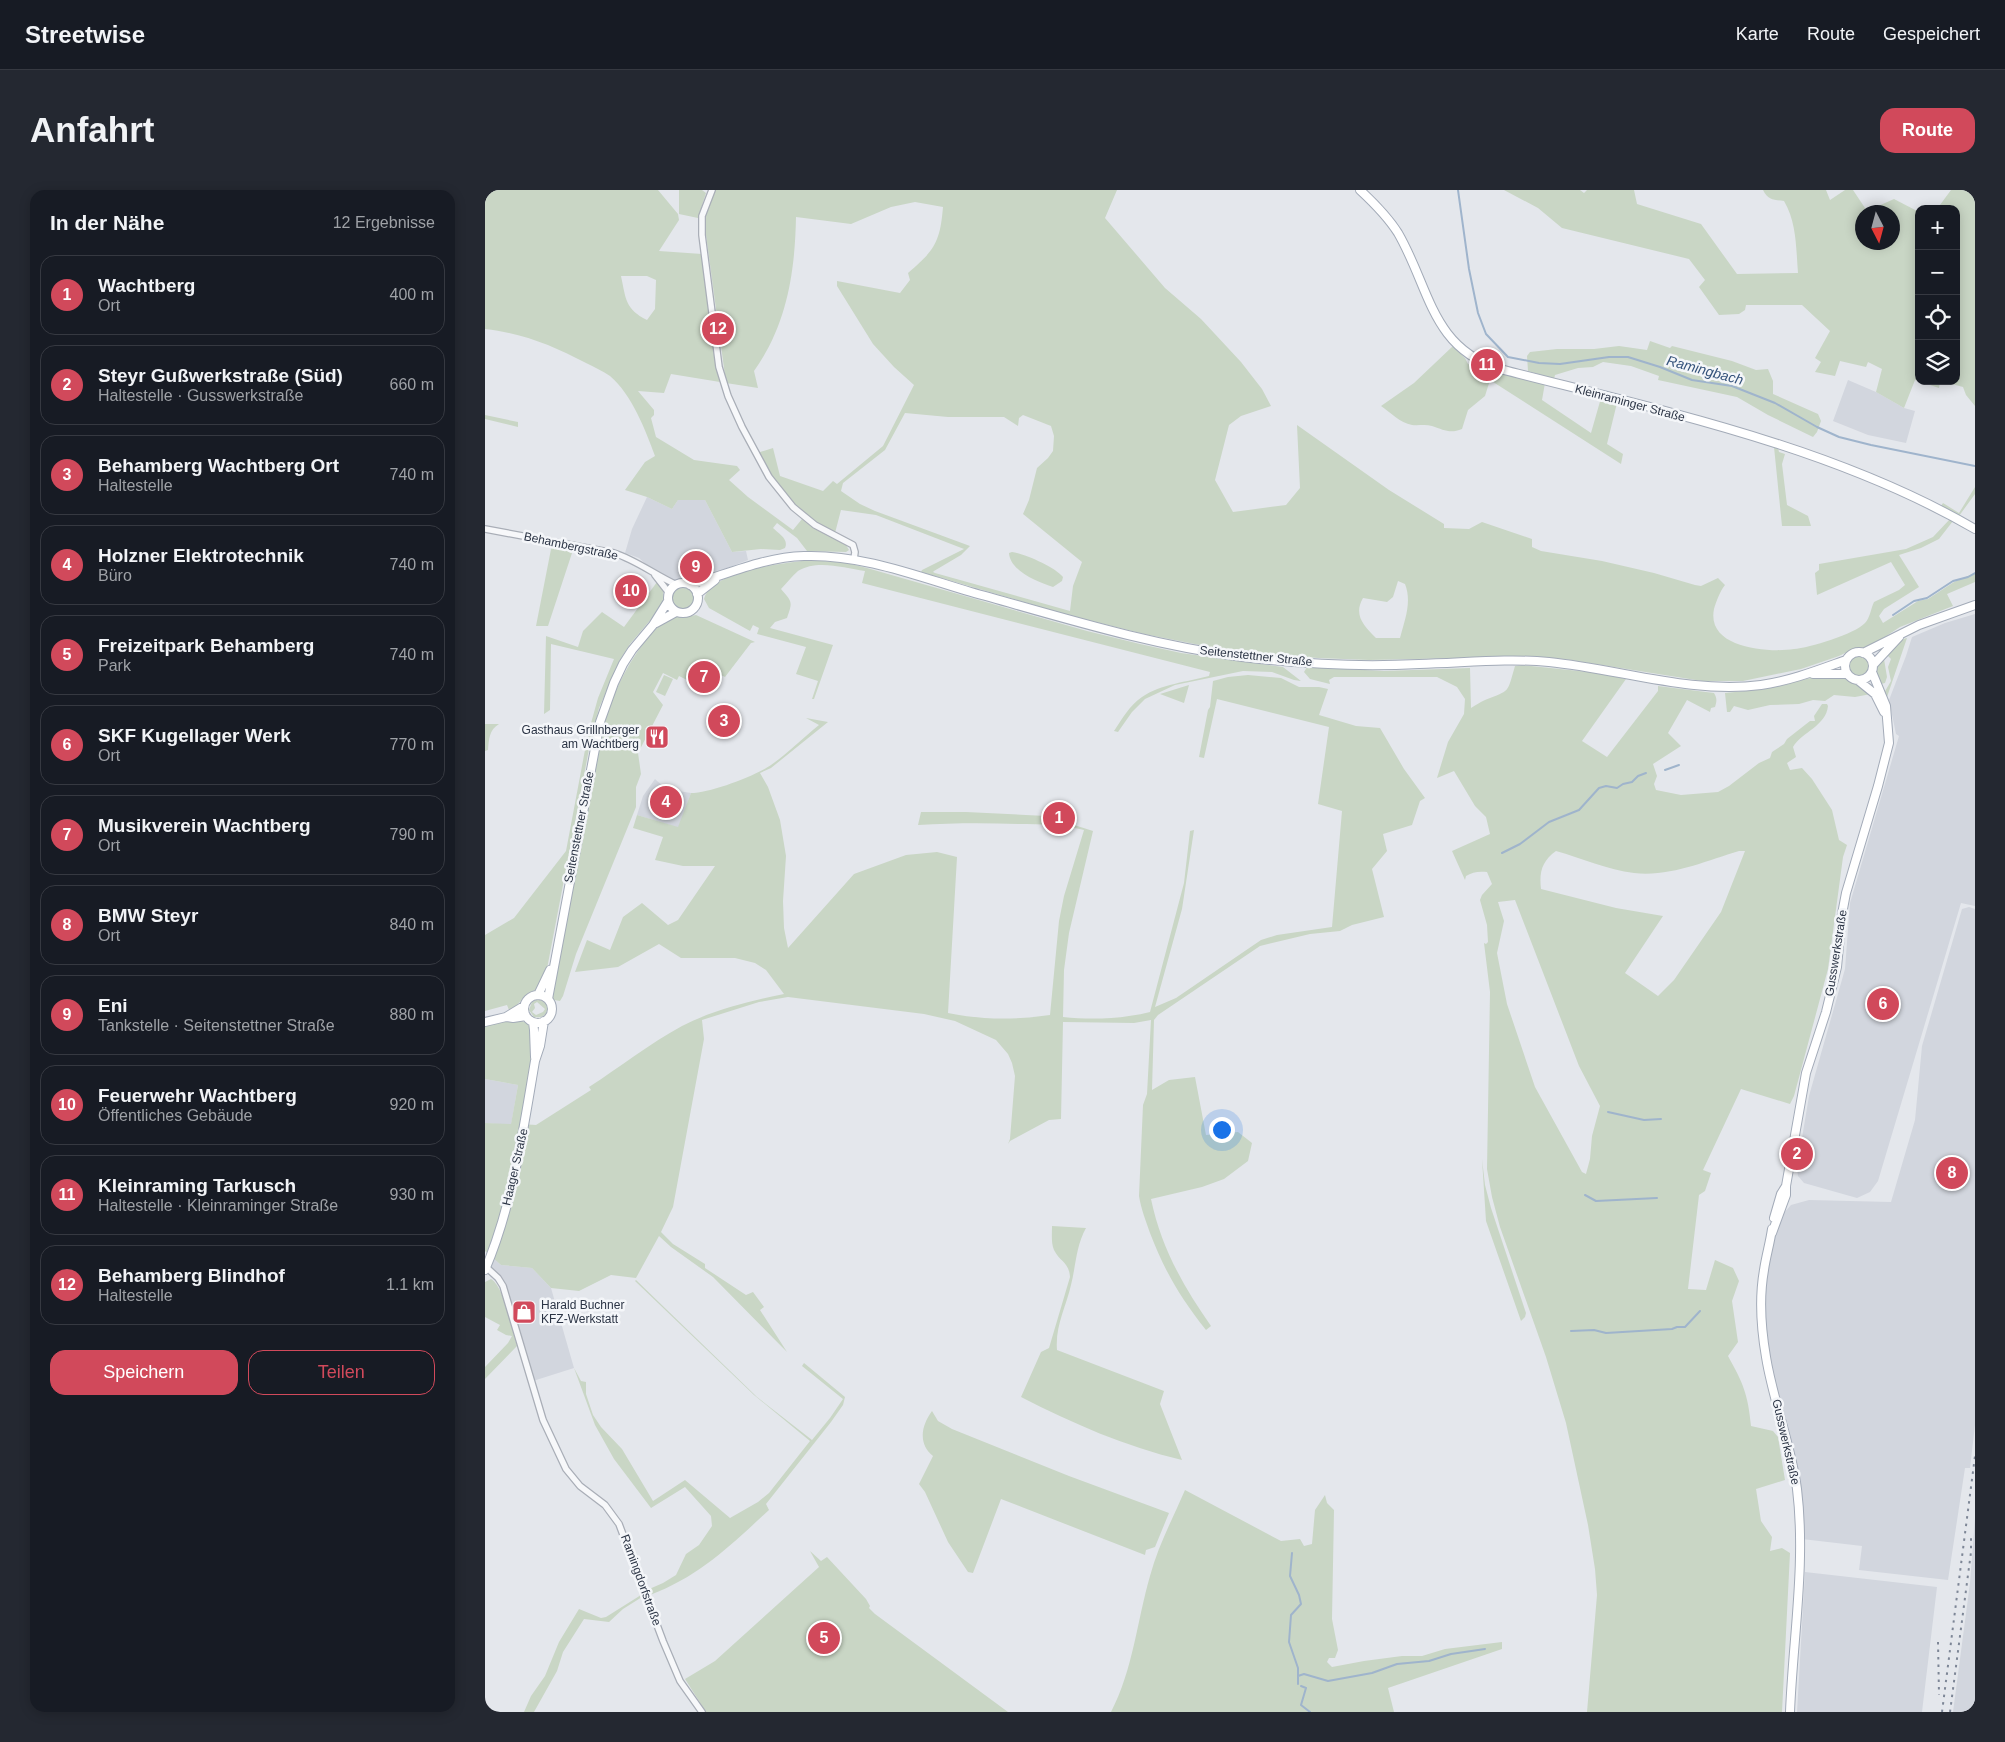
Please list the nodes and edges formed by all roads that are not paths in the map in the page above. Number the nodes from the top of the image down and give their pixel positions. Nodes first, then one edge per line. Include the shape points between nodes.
1 (712, 190) edge
2 (1360, 190) edge
3 (485, 529) edge
4 (1975, 529) edge
5 (854, 559) junction
6 (653, 574) junction
7 (720, 576) junction
8 (677, 585) junction
9 (690, 585) junction
10 (697, 594) junction
11 (669, 597) junction
12 (1975, 606) edge
13 (676, 612) junction
14 (653, 625) junction
15 (1906, 630) junction
16 (1863, 653) junction
17 (1846, 660) junction
18 (1872, 669) junction
19 (1847, 674) junction
20 (1804, 675) junction
21 (1859, 681) junction
22 (1888, 720) junction
23 (556, 954) junction
24 (538, 995) junction
25 (548, 999) junction
26 (524, 1006) junction
27 (506, 1017) junction
28 (529, 1019) junction
29 (544, 1021) junction
30 (485, 1022) edge
31 (535, 1061) junction
32 (486, 1269) edge
33 (702, 1712) edge
34 (1790, 1712) edge

1 - 5 street via 701,216 702,235 719,367 728,396 754,451 782,494 806,519 853,545
2 - 4 main road, Kleinraminger Straße via 1387,217 1398,234 1448,336 1474,358 1491,366 1759,438 1868,477 1913,496
3 - 6 street, Behambergstraße via 614,553 633,560
5 - 7 main road, Seitenstettner Straße via 825,556 778,558
5 - 20 main road, Seitenstettner Straße via 1102,630 1244,657 1362,665 1493,660 1537,662 1719,687 1761,685
6 - 8 street
6 - 11 street
7 - 9 main road, Seitenstettner Straße
7 - 10 main road, Seitenstettner Straße
8 - 9 main road
8 - 11 main road
9 - 10 main road
10 - 13 main road via 692,610
11 - 13 main road
11 - 14 main road, Seitenstettner Straße
12 - 15 main road
13 - 14 main road, Seitenstettner Straße
14 - 23 main road, Seitenstettner Straße via 623,664 600,722
15 - 16 main road
15 - 18 main road
16 - 17 main road via 1853,653
16 - 18 main road via 1871,660
17 - 19 main road
17 - 20 main road, Seitenstettner Straße
18 - 21 main road via 1864,680
18 - 22 main road, Gusswerkstraße via 1885,701
19 - 20 main road, Seitenstettner Straße
19 - 21 main road
21 - 22 main road, Gusswerkstraße via 1875,694
22 - 34 main road, Gusswerkstraße via 1886,756 1846,893 1837,967 1806,1073 1786,1186 1771,1234 1762,1290 1763,1341 1792,1461 1799,1514
23 - 24 main road, Seitenstettner Straße
23 - 25 main road, Seitenstettner Straße
24 - 25 main road
24 - 26 main road via 529,998
25 - 29 main road via 552,1011
26 - 27 main road
26 - 28 main road
27 - 28 main road
27 - 30 main road
28 - 29 main road
28 - 31 main road, Haager Straße via 535,1030
29 - 31 main road, Haager Straße
31 - 32 main road, Haager Straße via 513,1181
32 - 33 street, Ramingdorfstraße via 503,1286 543,1420 566,1469 580,1486 605,1505 619,1524 680,1681

